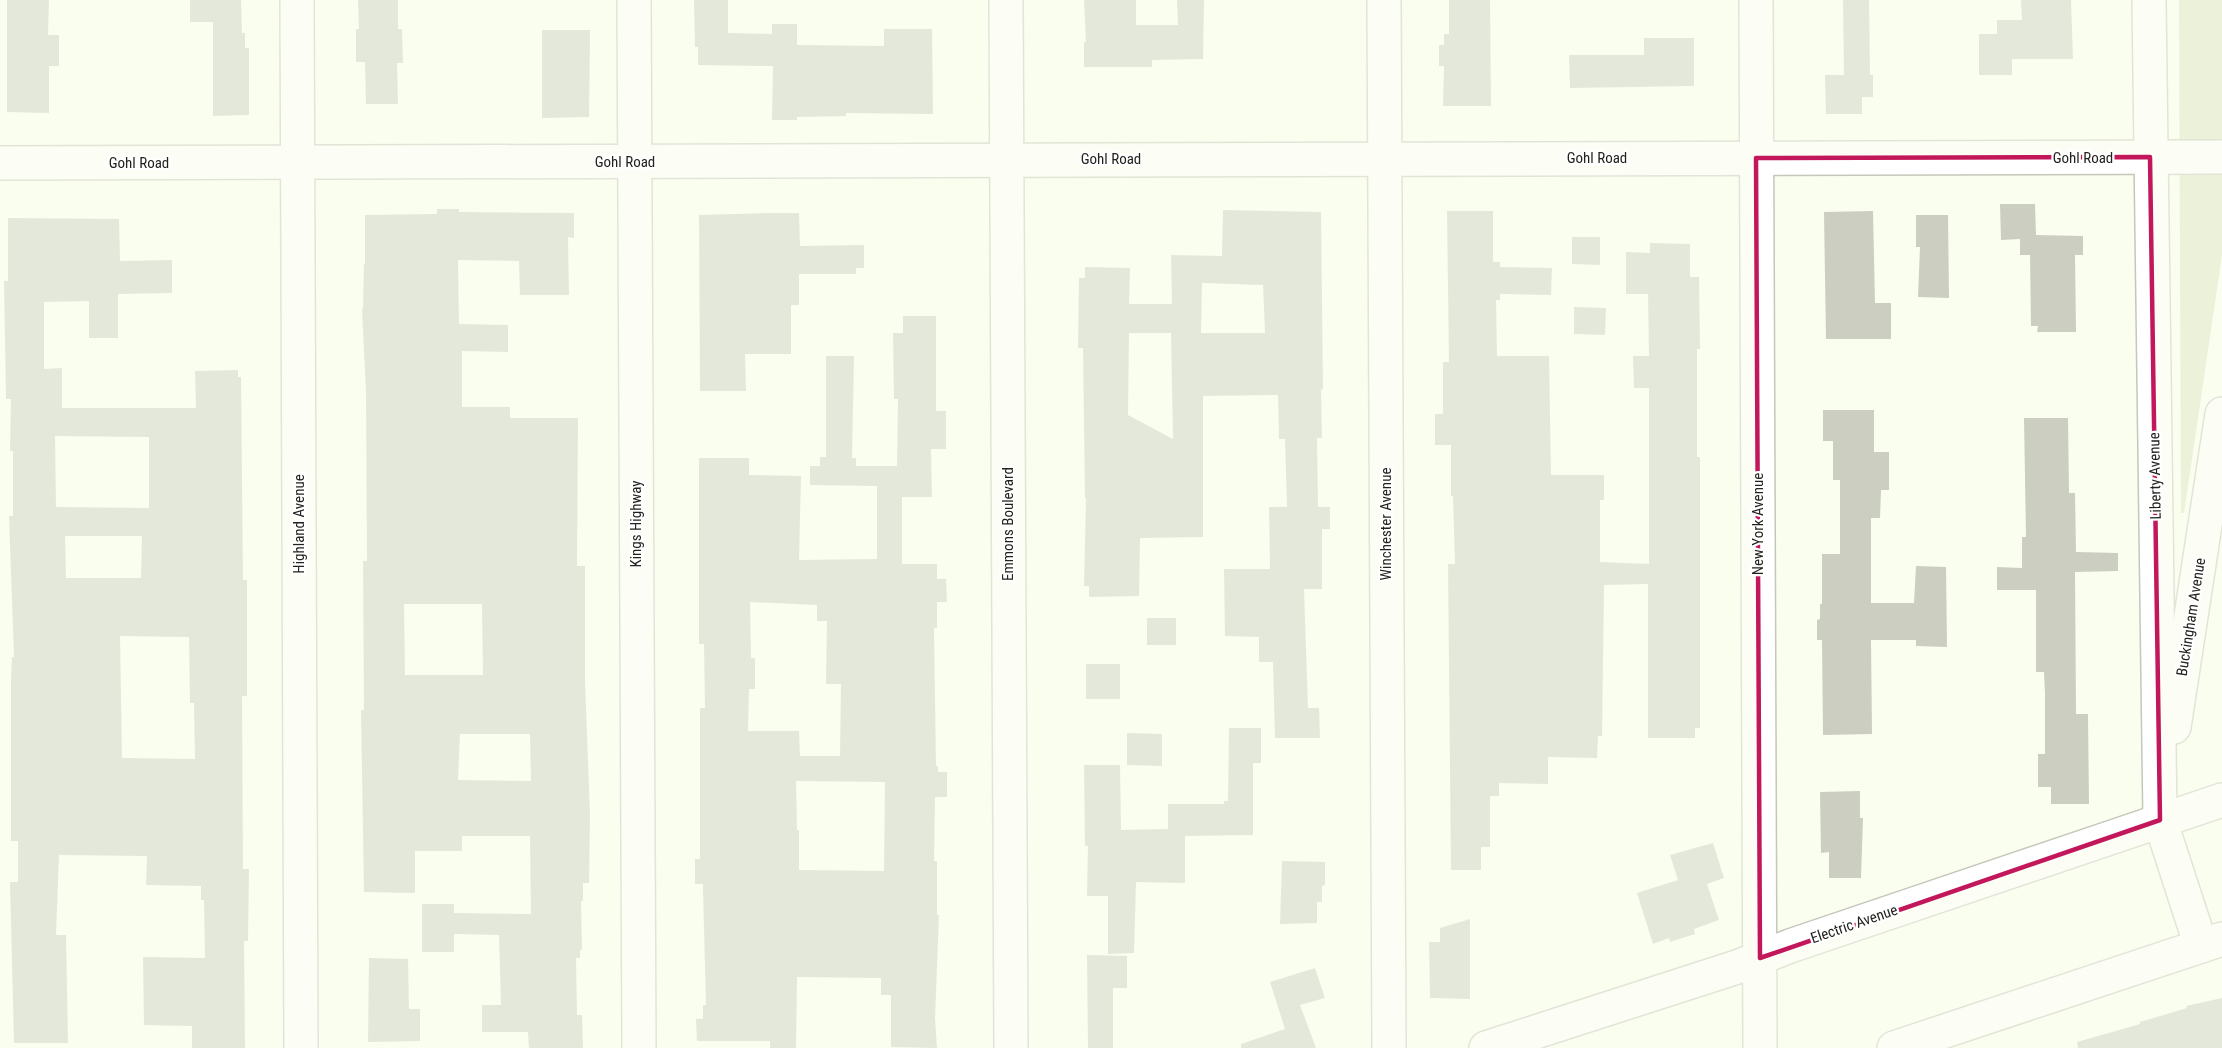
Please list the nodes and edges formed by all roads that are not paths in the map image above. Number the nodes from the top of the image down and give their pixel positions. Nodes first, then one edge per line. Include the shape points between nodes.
1 (297, 0) edge
2 (634, 0) edge
3 (1006, 0) edge
4 (1384, 0) edge
5 (1756, 0) edge
6 (2149, 0) edge
7 (2150, 157) junction
8 (2222, 157) edge
9 (1384, 158) junction
10 (1756, 158) junction
11 (1006, 160) junction
12 (635, 161) junction
13 (298, 162) junction
14 (0, 163) edge
15 (2222, 414) edge
16 (2222, 800) edge
17 (2160, 820) junction
18 (2211, 942) edge
19 (1760, 958) junction
20 (301, 1048) edge
21 (639, 1048) edge
22 (1011, 1048) edge
23 (1389, 1048) edge
24 (1486, 1048) edge
25 (1760, 1048) edge
26 (1893, 1048) edge

1 - 13 street, Highland Avenue
2 - 12 street, Kings Highway
3 - 11 street, Emmons Boulevard
4 - 9 street, Winchester Avenue
5 - 10 street, New York Avenue
6 - 7 street, Liberty Avenue
7 - 8 street, Gohl Road
7 - 10 street, Gohl Road
7 - 17 street, Liberty Avenue
9 - 10 street, Gohl Road
9 - 11 street, Gohl Road
9 - 23 street, Winchester Avenue
10 - 19 street, New York Avenue
11 - 12 street, Gohl Road
11 - 22 street, Emmons Boulevard
12 - 13 street, Gohl Road
12 - 21 street, Kings Highway
13 - 14 street, Gohl Road
13 - 20 street, Highland Avenue
15 - 17 street, Buckingham Avenue
16 - 17 street, Electric Avenue
17 - 18 street, Liberty Avenue
17 - 19 street, Electric Avenue
18 - 26 street
19 - 24 street, Electric Avenue
19 - 25 street, New York Avenue

